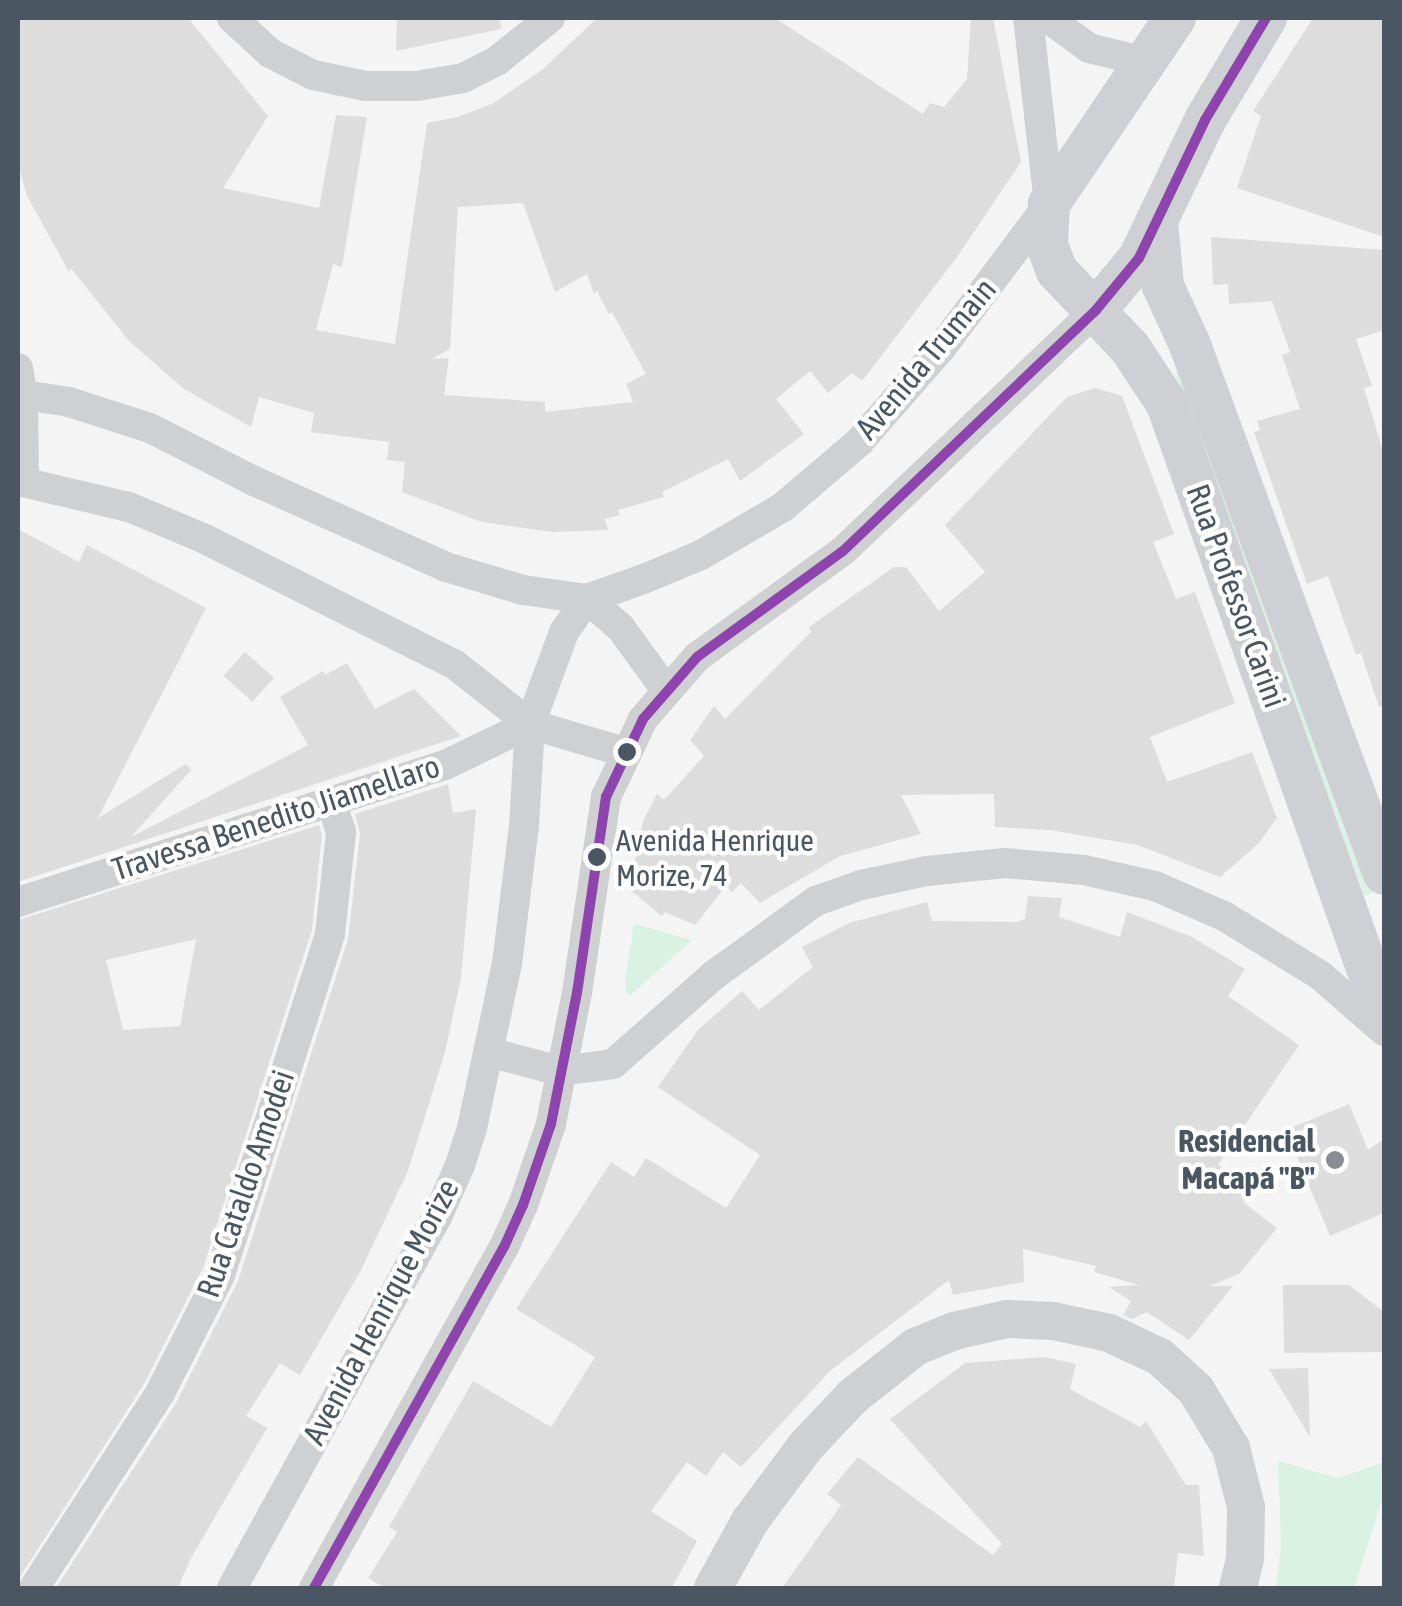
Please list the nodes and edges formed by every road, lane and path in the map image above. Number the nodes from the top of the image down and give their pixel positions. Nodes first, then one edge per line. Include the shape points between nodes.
1 (232, 18) edge
2 (550, 18) edge
3 (1028, 18) edge
4 (1048, 18) edge
5 (1175, 18) edge
6 (1266, 18) edge
7 (1144, 62) junction
8 (1049, 204) junction
9 (1158, 222) junction
10 (1096, 310) junction
11 (19, 386) edge
12 (21, 481) edge
13 (587, 600) junction
14 (666, 690) junction
15 (530, 724) junction
16 (624, 752) junction
17 (331, 802) junction
18 (1384, 874) edge
19 (18, 902) edge
20 (1384, 1016) edge
21 (1384, 1031) edge
22 (488, 1052) junction
23 (561, 1072) junction
24 (34, 1588) edge
25 (232, 1588) edge
26 (314, 1588) edge
27 (713, 1588) edge
28 (1238, 1588) edge

1 - 2 street via 270,53 313,74 366,86 463,78 498,60
3 - 8 street
4 - 7 street via 1089,48
5 - 7 main road, Avenida Trumain
6 - 9 main road via 1205,120
7 - 8 main road, Avenida Trumain
8 - 10 main road, Rua Professor Carini via 1047,244 1057,271
8 - 13 street, Avenida Trumain via 942,348 859,442 783,507 700,555
9 - 10 main road via 1139,258
9 - 18 main road, Rua Professor Carini via 1163,286
10 - 14 street via 843,551 697,657
10 - 20 main road, Rua Professor Carini via 1167,404
11 - 12 street
11 - 13 street via 150,428 446,567
12 - 15 street via 130,508 205,539 454,664
13 - 14 street via 620,627
13 - 15 street via 558,646
14 - 16 street
15 - 16 street
15 - 17 street, Travessa Benedito Jiamellaro via 445,765
15 - 22 street, Avenida Henrique Morize via 507,964
16 - 23 street via 606,796
17 - 19 street, Travessa Benedito Jiamellaro
17 - 24 street, Rua Cataldo Amodei via 341,832 330,934 220,1275 160,1393
21 - 23 street via 1320,975 1207,908 1155,886 1084,870 1005,863 910,875 816,901 714,976 613,1064
22 - 23 street
22 - 25 street, Avenida Henrique Morize via 472,1128 437,1216
23 - 26 street via 551,1124 504,1247
27 - 28 street via 750,1521 852,1397 915,1347 1007,1319 1109,1333 1160,1357 1196,1390 1230,1448 1246,1507

